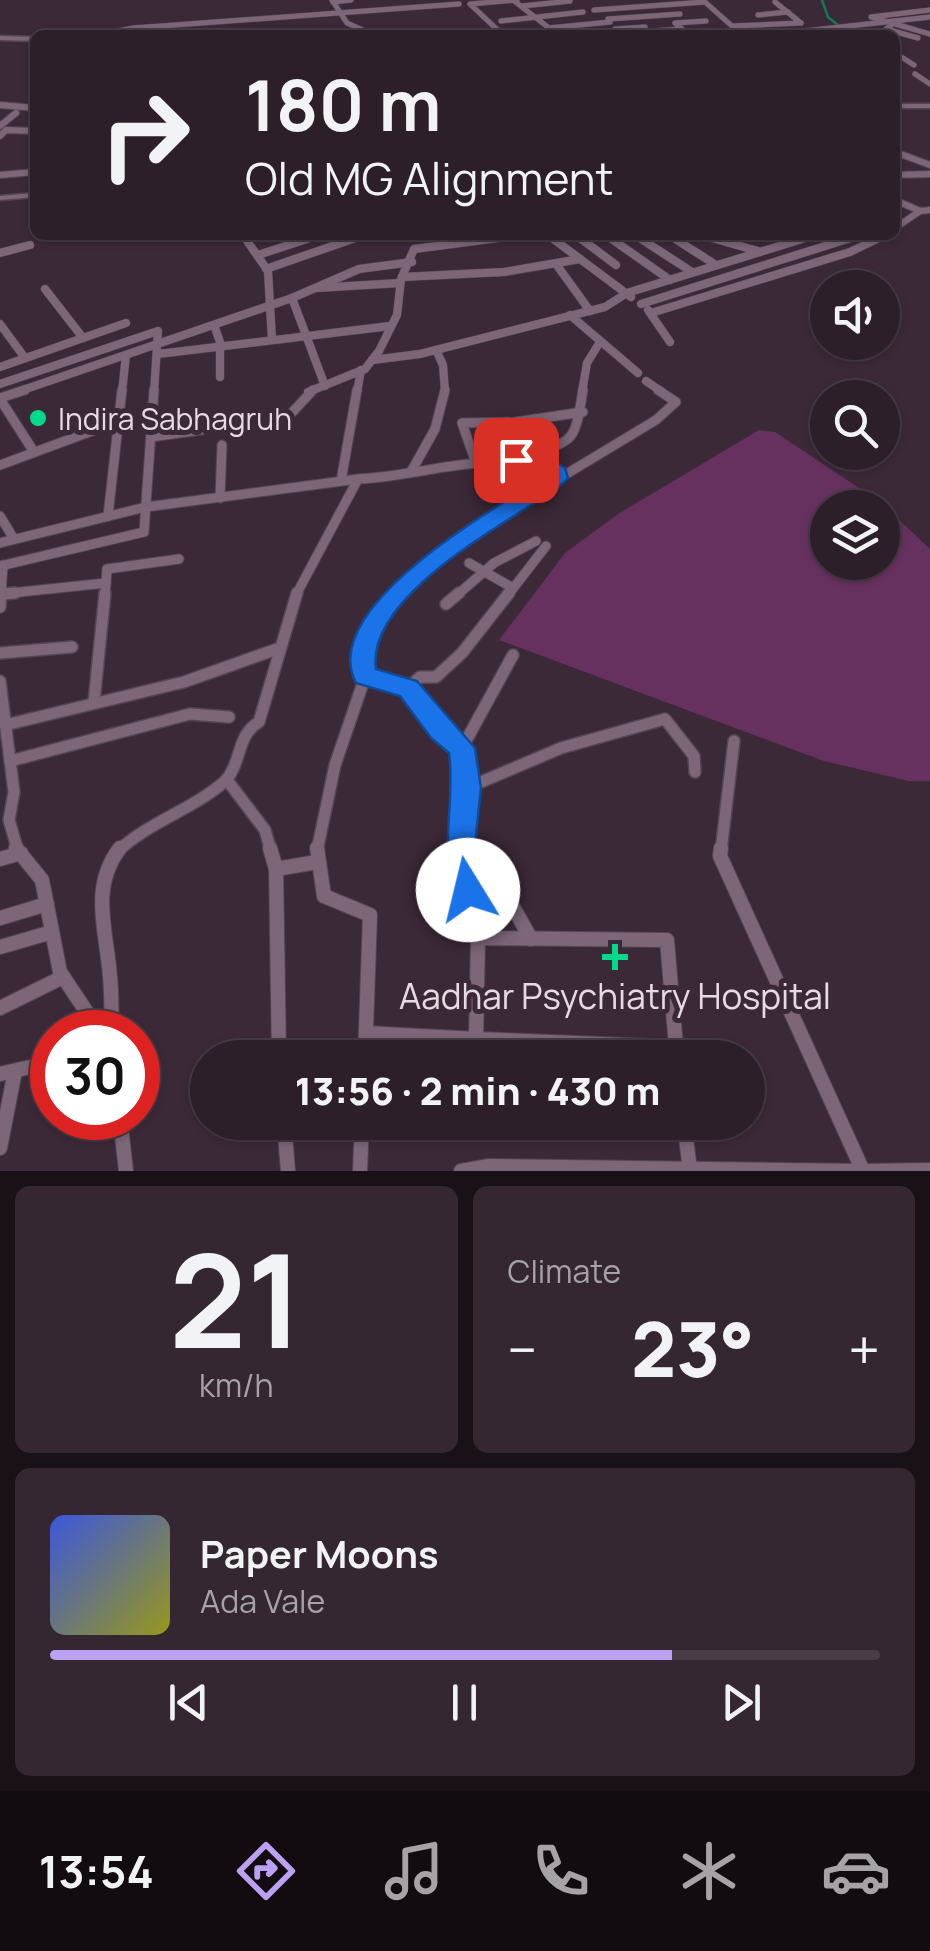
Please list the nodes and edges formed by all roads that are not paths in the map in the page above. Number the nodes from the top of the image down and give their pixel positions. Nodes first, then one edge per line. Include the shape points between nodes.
1 (351, 0) edge
2 (332, 1) edge
3 (481, 1) edge
4 (554, 1) edge
5 (456, 2) edge
6 (468, 2) edge
7 (517, 2) edge
8 (570, 2) edge
9 (775, 2) edge
10 (588, 4) dead end
11 (919, 6) dead end
12 (562, 8) junction
13 (594, 10) junction
14 (528, 12) junction
15 (788, 12) junction
16 (340, 14) junction
17 (680, 14) dead end
18 (758, 14) dead end
19 (930, 14) edge
20 (616, 15) dead end
21 (722, 15) junction
22 (536, 18) junction
23 (669, 18) dead end
24 (501, 20) dead end
25 (706, 20) dead end
26 (909, 20) junction
27 (610, 22) junction
28 (870, 22) dead end
29 (801, 23) junction
30 (894, 23) junction
31 (644, 25) dead end
32 (876, 25) junction
33 (733, 26) junction
34 (861, 27) junction
35 (549, 28) junction
36 (123, 30) edge
37 (366, 30) edge
38 (498, 30) edge
39 (552, 30) edge
40 (616, 30) edge
41 (682, 30) edge
42 (737, 30) edge
43 (810, 30) joint
44 (865, 30) edge
45 (890, 30) edge
46 (930, 30) edge
47 (900, 33) edge
48 (918, 38) dead end
49 (0, 39) edge
50 (30, 40) edge
51 (900, 56) edge
52 (914, 65) dead end
53 (915, 74) dead end
54 (930, 84) edge
55 (0, 105) edge
56 (900, 105) edge
57 (927, 105) edge
58 (30, 108) edge
59 (16, 113) dead end
60 (30, 124) edge
61 (1, 130) edge
62 (22, 130) junction
63 (30, 131) edge
64 (900, 156) edge
65 (900, 164) edge
66 (928, 165) edge
67 (30, 173) edge
68 (930, 174) edge
69 (900, 175) edge
70 (0, 176) edge
71 (30, 195) edge
72 (0, 198) edge
73 (900, 202) edge
74 (911, 208) junction
75 (900, 209) edge
76 (930, 210) edge
77 (920, 211) junction
78 (900, 225) edge
79 (249, 240) edge
80 (304, 240) edge
81 (349, 240) edge
82 (480, 240) edge
83 (555, 240) edge
84 (583, 240) edge
85 (613, 240) edge
86 (643, 240) edge
87 (676, 240) edge
88 (710, 240) edge
89 (740, 240) edge
90 (794, 240) edge
91 (812, 240) edge
92 (845, 240) edge
93 (873, 240) edge
94 (713, 242) junction
95 (744, 243) junction
96 (30, 245) dead end
97 (821, 248) junction
98 (758, 251) junction
99 (0, 253) edge
100 (258, 255) junction
101 (836, 256) junction
102 (738, 258) junction
103 (580, 259) junction
104 (412, 262) junction
105 (556, 264) junction
106 (616, 265) dead end
107 (716, 265) junction
108 (266, 268) junction
109 (692, 272) junction
110 (401, 280) junction
111 (670, 280) junction
112 (312, 288) junction
113 (44, 289) dead end
114 (627, 293) junction
115 (292, 298) junction
116 (641, 304) junction
117 (271, 305) junction
118 (590, 311) junction
119 (651, 313) junction
120 (570, 314) junction
121 (0, 324) edge
122 (126, 324) dead end
123 (214, 324) junction
124 (390, 326) junction
125 (308, 336) junction
126 (83, 338) junction
127 (272, 340) junction
128 (600, 342) junction
129 (670, 342) dead end
130 (220, 346) junction
131 (158, 348) junction
132 (436, 350) junction
133 (126, 355) junction
134 (24, 358) junction
135 (372, 360) junction
136 (0, 367) edge
137 (361, 370) junction
138 (220, 377) dead end
139 (0, 384) edge
140 (325, 386) junction
141 (0, 399) edge
142 (583, 412) junction
143 (118, 421) junction
144 (151, 438) junction
145 (222, 445) dead end
146 (34, 452) junction
147 (475, 460) junction
148 (516, 460) junction
149 (0, 465) edge
150 (411, 472) junction
151 (558, 478) junction
152 (358, 479) junction
153 (341, 481) junction
154 (220, 498) junction
155 (146, 507) junction
156 (0, 516) edge
157 (108, 516) junction
158 (14, 540) junction
159 (0, 543) edge
160 (179, 558) dead end
161 (468, 563) dead end
162 (2, 565) edge
163 (484, 572) junction
164 (106, 582) junction
165 (514, 588) junction
166 (1, 594) edge
167 (446, 604) dead end
168 (0, 608) edge
169 (72, 647) dead end
170 (277, 649) junction
171 (0, 653) edge
172 (513, 655) dead end
173 (364, 676) junction
174 (0, 682) edge
175 (408, 688) junction
176 (94, 702) junction
177 (229, 717) dead end
178 (4, 729) edge
179 (734, 741) dead end
180 (462, 748) junction
181 (10, 761) junction
182 (695, 772) dead end
183 (227, 780) junction
184 (468, 788) junction
185 (21, 853) junction
186 (0, 859) edge
187 (317, 862) junction
188 (276, 869) junction
189 (47, 904) junction
190 (0, 918) edge
191 (52, 932) junction
192 (530, 938) junction
193 (0, 947) edge
194 (63, 977) junction
195 (0, 1008) edge
196 (85, 1010) edge
197 (113, 1010) edge
198 (366, 1033) junction
199 (476, 1039) junction
200 (278, 1040) edge
201 (366, 1040) edge
202 (491, 1040) edge
203 (676, 1040) edge
204 (7, 1072) edge
205 (122, 1140) edge
206 (285, 1140) edge
207 (361, 1140) edge
208 (686, 1140) edge
209 (0, 1148) edge
210 (690, 1170) edge
211 (930, 1170) edge
212 (126, 1171) edge
213 (288, 1171) edge
214 (360, 1171) edge
215 (461, 1171) edge
216 (862, 1171) edge

1 - 2 street
2 - 16 street
3 - 6 street
3 - 7 street
4 - 7 street
4 - 8 street
4 - 12 street
5 - 6 street
5 - 16 street
6 - 38 street
7 - 14 street
9 - 15 street
10 - 13 street
11 - 19 street
12 - 14 street
12 - 22 street via 581,9
13 - 21 street via 705,2
13 - 27 street
14 - 22 street
15 - 18 street
15 - 29 street
16 - 36 street
16 - 37 street
17 - 27 street
19 - 26 street
19 - 30 street via 871,17
20 - 27 street
21 - 23 street
21 - 33 street
22 - 24 street
22 - 35 street
25 - 41 street via 675,23
26 - 30 street
26 - 46 street
27 - 31 street
27 - 35 street
27 - 40 street
28 - 32 street
29 - 33 street
29 - 43 street
30 - 32 street
30 - 45 street
30 - 46 street
32 - 34 street
33 - 42 street
34 - 43 street
34 - 44 street
35 - 39 street
47 - 48 street
49 - 50 street
51 - 52 street
53 - 54 street
55 - 58 street
56 - 57 street
59 - 61 street
60 - 62 street
61 - 62 street
62 - 63 street
64 - 66 street
65 - 66 street
67 - 70 street
68 - 69 street
71 - 72 street
73 - 74 street
74 - 75 street
74 - 77 street
76 - 77 street
77 - 78 street
79 - 100 street
80 - 100 street
81 - 108 street
82 - 104 street via 414,248
83 - 103 street
84 - 106 street
85 - 111 street
86 - 109 street
87 - 107 street
88 - 94 street
89 - 95 street
90 - 98 street
91 - 97 street
92 - 97 street
93 - 101 street
94 - 95 street
94 - 102 street
95 - 98 street
96 - 99 street
97 - 101 street
97 - 116 street
98 - 102 street
100 - 108 street
101 - 119 street
102 - 107 street
103 - 105 street
103 - 114 street
104 - 110 street
104 - 112 street via 359,270
105 - 110 street
105 - 118 street
107 - 109 street
108 - 117 street
109 - 111 street
110 - 112 street
110 - 124 street
111 - 114 street
112 - 115 street
113 - 126 street
114 - 116 street
114 - 118 street
115 - 117 street
115 - 125 street
116 - 119 street
117 - 123 street
117 - 127 street
118 - 120 street
119 - 129 street
120 - 128 street
120 - 132 street
121 - 134 street
122 - 126 street
123 - 130 street
123 - 131 street
124 - 125 street
124 - 135 street
125 - 127 street
125 - 140 street
126 - 134 street
127 - 130 street
128 - 142 street via 587,364
128 - 151 street via 676,402
130 - 131 street
130 - 138 street
131 - 133 street
131 - 139 street via 158,331
131 - 144 street
132 - 135 street
132 - 150 street via 445,364 446,387
133 - 141 street
133 - 143 street
134 - 136 street
135 - 137 street
137 - 140 street
137 - 153 street
140 - 144 street via 309,392 287,418
141 - 146 street
142 - 147 street via 462,423
142 - 148 street via 570,441
143 - 146 street
143 - 157 street
144 - 155 street
145 - 154 street
146 - 149 street
147 - 148 street
147 - 150 street
148 - 151 street via 543,462
150 - 152 street
151 - 173 street via 467,536 388,602 363,642
152 - 153 street
152 - 170 street via 290,604
153 - 154 street
154 - 155 street
155 - 157 street
155 - 162 street via 144,532
156 - 158 street
157 - 158 street
158 - 159 street
160 - 164 street via 107,570
161 - 163 street
162 - 166 street
163 - 165 street
163 - 165 street via 541,544
163 - 167 street
164 - 166 street
164 - 176 street
165 - 175 street via 449,665
166 - 168 street
169 - 171 street
170 - 176 street via 184,682
170 - 183 street via 259,722 247,728
172 - 180 street
173 - 175 street
173 - 187 street via 337,754
174 - 178 street
175 - 180 street
176 - 178 street
177 - 181 street via 190,714
178 - 181 street
179 - 216 street via 720,856
180 - 184 street
181 - 185 street via 9,820
182 - 184 street via 694,756 665,719 561,748
183 - 188 street via 265,830
183 - 197 street via 141,830 106,870 100,921
184 - 192 street via 460,844 468,890 496,895 521,915
185 - 186 street
185 - 189 street via 42,880
187 - 188 street
187 - 198 street via 324,896 370,915
188 - 200 street
189 - 190 street
189 - 191 street
191 - 193 street
191 - 194 street
192 - 199 street via 478,938
192 - 203 street via 667,940
194 - 195 street
194 - 196 street
198 - 199 street
198 - 201 street
199 - 202 street
204 - 209 street
205 - 212 street
206 - 213 street
207 - 214 street
208 - 210 street
210 - 215 street
210 - 216 street
211 - 216 street

